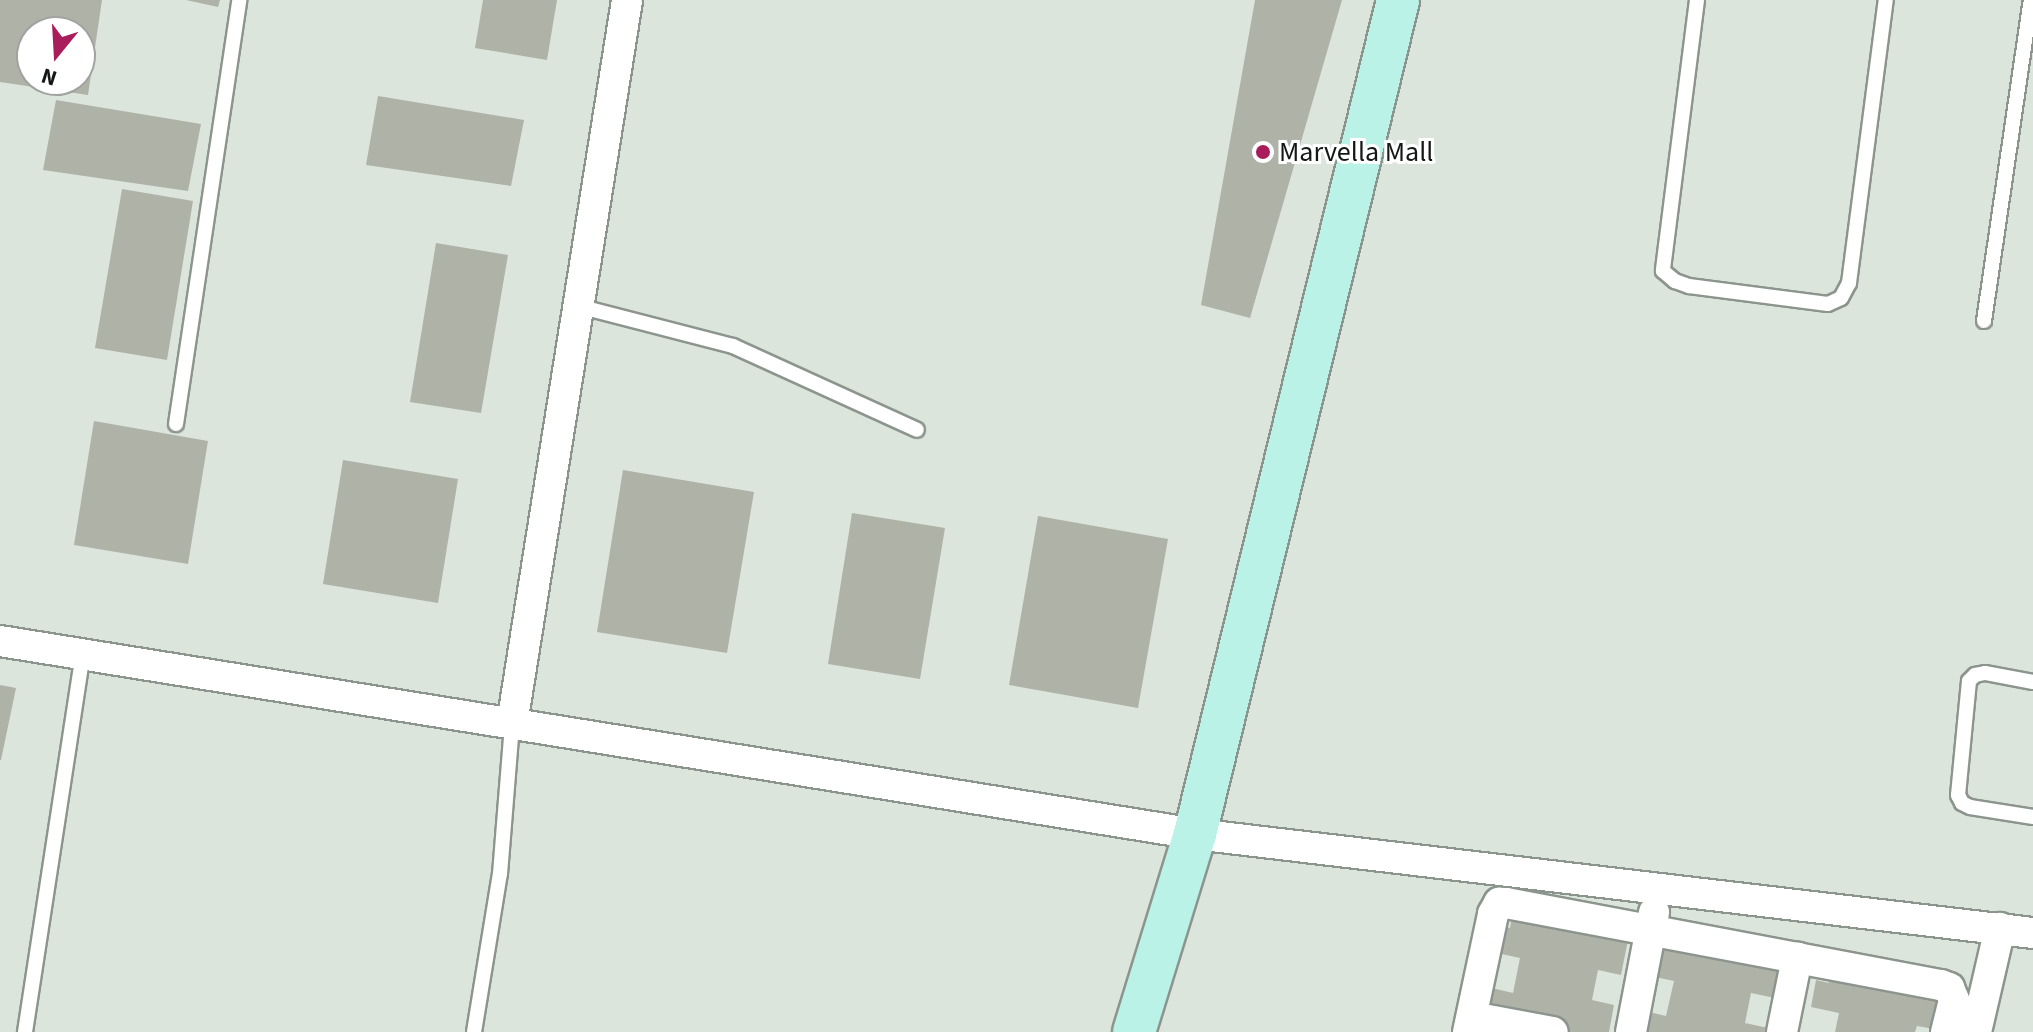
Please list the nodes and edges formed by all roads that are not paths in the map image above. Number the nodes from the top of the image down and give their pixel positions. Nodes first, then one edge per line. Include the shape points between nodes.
1 (239, 0) edge
2 (627, 0) edge
3 (1398, 0) edge
4 (1697, 0) edge
5 (1886, 0) edge
6 (2031, 0) edge
7 (578, 306) junction
8 (1984, 321) dead end
9 (176, 424) dead end
10 (917, 430) dead end
11 (0, 641) edge
12 (83, 655) junction
13 (2033, 682) edge
14 (512, 724) junction
15 (2033, 817) edge
16 (1195, 834) junction
17 (1659, 888) junction
18 (2000, 928) junction
19 (1651, 930) junction
20 (2033, 933) edge
21 (1797, 958) junction
22 (1470, 1024) edge
23 (25, 1032) edge
24 (474, 1032) edge
25 (1134, 1032) edge
26 (1553, 1032) edge
27 (1631, 1032) edge
28 (1782, 1032) edge
29 (1946, 1032) edge
30 (1976, 1032) edge

1 - 9 lane
2 - 7 street
3 - 16 street
4 - 5 lane via 1663,271 1689,286 1828,304 1841,298 1849,283
6 - 8 lane
7 - 10 lane via 733,346
7 - 14 street
11 - 12 street
12 - 14 street
12 - 23 lane
13 - 15 lane via 1985,673 1969,681 1958,795 1970,807
14 - 16 street
14 - 24 lane via 500,874
16 - 17 street
16 - 25 street
17 - 18 street
17 - 19 street
18 - 20 street
18 - 30 street
19 - 21 street
19 - 22 street via 1499,903
19 - 27 street
21 - 28 street
21 - 29 street via 1949,988 1954,1000
22 - 26 street

